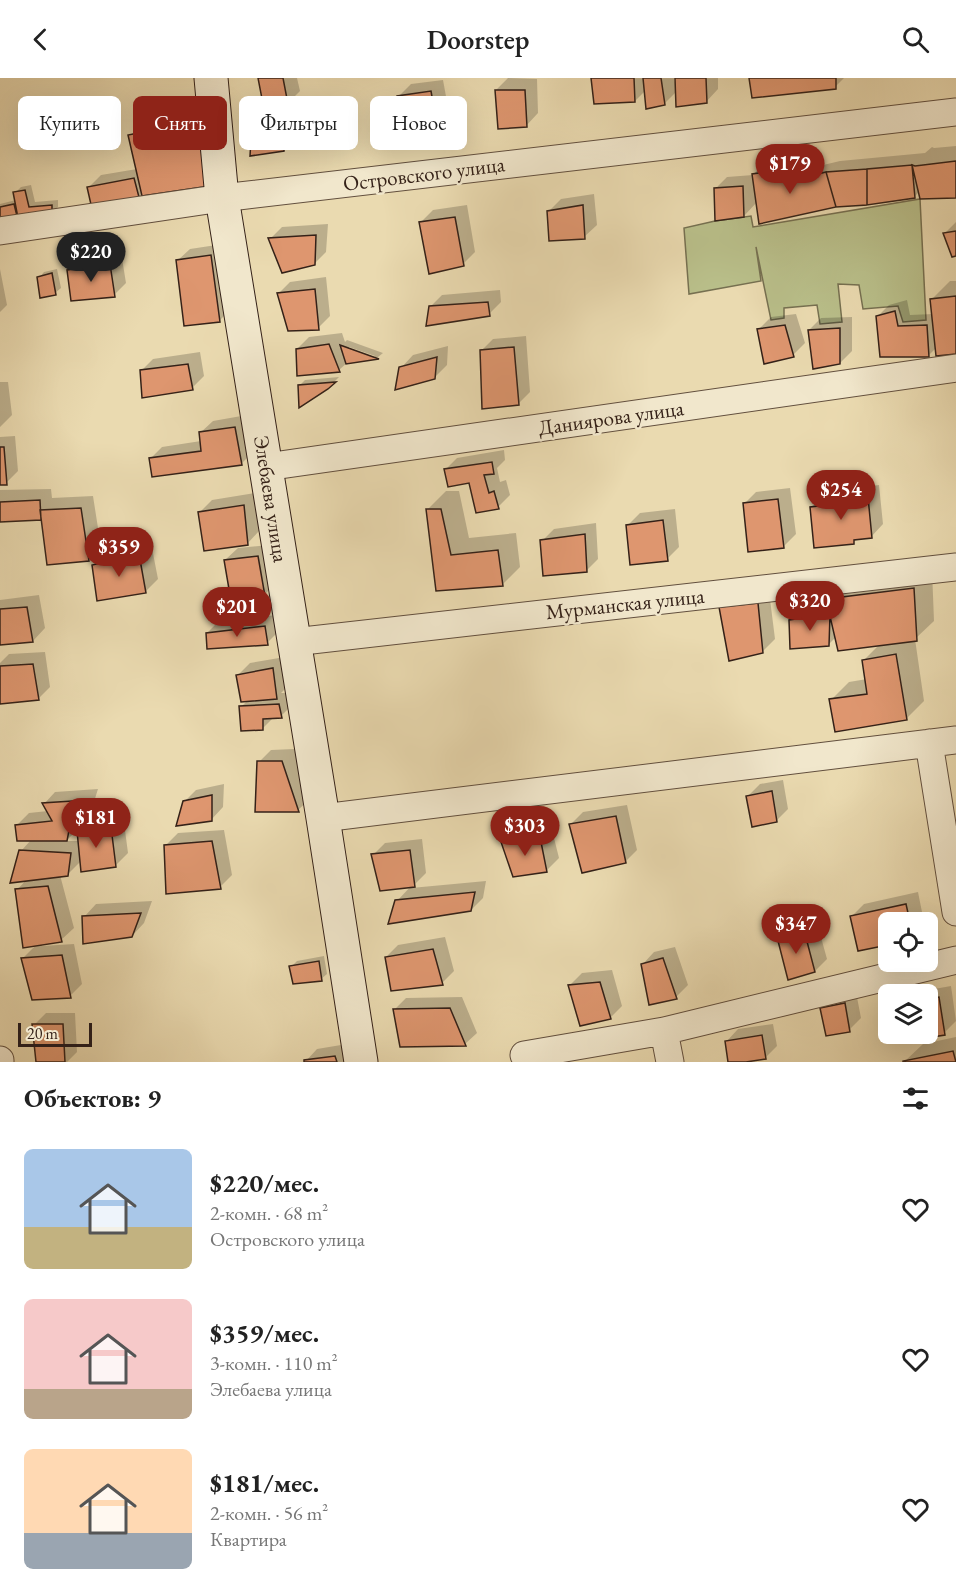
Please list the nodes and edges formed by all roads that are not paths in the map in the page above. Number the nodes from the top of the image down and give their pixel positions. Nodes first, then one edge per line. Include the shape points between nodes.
1 (212, 78) edge
2 (956, 112) edge
3 (222, 198) junction
4 (0, 231) edge
5 (956, 368) edge
6 (266, 467) junction
7 (956, 567) edge
8 (294, 642) junction
9 (956, 740) edge
10 (929, 744) junction
11 (323, 818) junction
12 (956, 912) edge
13 (956, 960) edge
14 (664, 1031) junction
15 (524, 1054) dead end
16 (361, 1062) edge
17 (670, 1062) edge

1 - 3 main road, Элебаева улица
2 - 3 street, Островского улица
3 - 4 street, Островского улица
3 - 6 main road, Элебаева улица
5 - 6 street, Даниярова улица
6 - 8 main road, Элебаева улица
7 - 8 street, Мурманская улица
8 - 11 main road, Элебаева улица
9 - 10 street
10 - 11 street
10 - 12 street
11 - 16 main road, Элебаева улица
13 - 14 street
14 - 15 street
14 - 17 street

